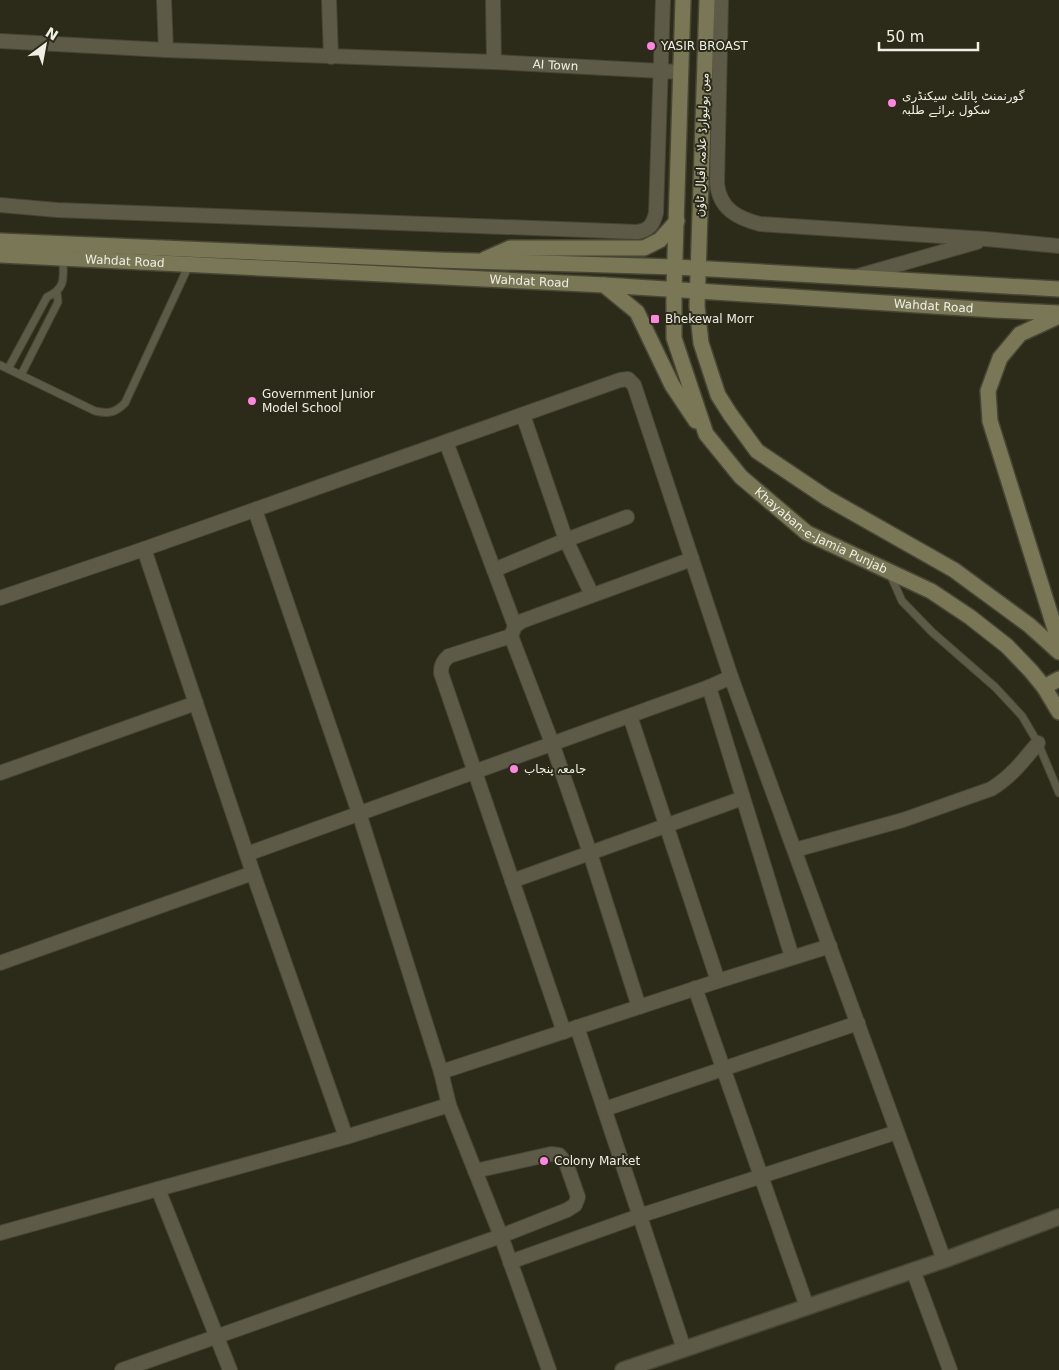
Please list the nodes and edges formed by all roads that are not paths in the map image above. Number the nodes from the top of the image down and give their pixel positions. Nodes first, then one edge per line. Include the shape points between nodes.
1 (164, 0) edge
2 (329, 0) edge
3 (493, 0) edge
4 (663, 0) edge
5 (683, 0) edge
6 (707, 0) edge
7 (721, 0) edge
8 (0, 41) edge
9 (166, 50) junction
10 (331, 56) junction
11 (494, 62) junction
12 (660, 72) junction
13 (680, 72) junction
14 (703, 136) junction
15 (719, 137) junction
16 (0, 205) edge
17 (677, 221) junction
18 (986, 239) junction
19 (0, 241) edge
20 (1059, 246) edge
21 (188, 249) junction
22 (0, 255) edge
23 (63, 258) junction
24 (478, 261) junction
25 (189, 265) junction
26 (675, 267) junction
27 (698, 268) junction
28 (853, 277) junction
29 (604, 285) junction
30 (674, 289) junction
31 (1059, 289) edge
32 (697, 290) junction
33 (57, 292) junction
34 (1059, 314) edge
35 (0, 365) edge
36 (8, 369) junction
37 (21, 375) junction
38 (523, 415) junction
39 (706, 434) junction
40 (446, 442) junction
41 (255, 510) junction
42 (627, 517) dead end
43 (566, 540) junction
44 (144, 550) junction
45 (692, 559) junction
46 (494, 570) junction
47 (889, 571) junction
48 (592, 595) junction
49 (0, 598) edge
50 (513, 631) junction
51 (1059, 642) edge
52 (1059, 652) edge
53 (731, 677) junction
54 (1059, 679) edge
55 (709, 687) junction
56 (1044, 687) junction
57 (196, 703) junction
58 (1059, 712) edge
59 (630, 716) junction
60 (552, 743) junction
61 (1038, 743) junction
62 (475, 772) junction
63 (0, 773) edge
64 (1059, 793) edge
65 (743, 798) junction
66 (359, 813) junction
67 (666, 826) junction
68 (795, 850) junction
69 (590, 853) junction
70 (247, 854) junction
71 (253, 873) junction
72 (512, 881) junction
73 (830, 946) junction
74 (792, 957) junction
75 (0, 963) edge
76 (718, 981) junction
77 (695, 988) junction
78 (639, 1007) junction
79 (858, 1023) junction
80 (571, 1030) junction
81 (723, 1068) junction
82 (441, 1072) junction
83 (449, 1105) junction
84 (605, 1109) junction
85 (897, 1132) junction
86 (346, 1137) junction
87 (475, 1171) junction
88 (761, 1175) junction
89 (158, 1188) junction
90 (639, 1216) junction
91 (1059, 1217) edge
92 (0, 1233) edge
93 (501, 1236) junction
94 (944, 1260) junction
95 (510, 1262) junction
96 (913, 1270) junction
97 (807, 1307) junction
98 (217, 1335) junction
99 (684, 1349) junction
100 (122, 1370) edge
101 (230, 1370) edge
102 (549, 1370) edge
103 (623, 1370) edge
104 (950, 1370) edge

1 - 9 street
2 - 10 street
3 - 11 street
4 - 12 street
5 - 13 main road, مین بولیوارڈ علامہ اقبال ٹاؤن
6 - 14 main road, مین بولیوارڈ علامہ اقبال ٹاؤن
7 - 15 street
8 - 9 street, AI Town
9 - 10 street, AI Town
10 - 11 street, AI Town
11 - 12 street, AI Town
12 - 13 street, AI Town
12 - 16 street via 656,213 651,226 637,232 57,210
13 - 17 main road, مین بولیوارڈ علامہ اقبال ٹاؤن
14 - 15 street
14 - 27 main road, مین بولیوارڈ علامہ اقبال ٹاؤن
15 - 18 street via 718,194 735,215 747,221
17 - 24 main road via 660,240 644,248 510,248
17 - 26 main road, مین بولیوارڈ علامہ اقبال ٹاؤن
18 - 20 street
18 - 28 street
19 - 21 main road, Wahdat Road
21 - 24 main road, Wahdat Road
21 - 25 main road
22 - 23 main road, Wahdat Road
23 - 25 main road, Wahdat Road
23 - 33 lane via 62,281
24 - 26 main road, Wahdat Road
25 - 29 main road, Wahdat Road
25 - 37 lane via 119,410 112,413 95,411
26 - 27 main road, Wahdat Road
26 - 30 main road, مین بولیوارڈ علامہ اقبال ٹاؤن
27 - 28 main road, Wahdat Road
27 - 32 main road, مین بولیوارڈ علامہ اقبال ٹاؤن
28 - 31 main road, Wahdat Road
29 - 30 main road, Wahdat Road
29 - 39 main road via 637,312 672,386
30 - 32 main road, Wahdat Road
30 - 39 main road, Khayaban-e-Jamia Punjab via 674,338
32 - 34 main road, Wahdat Road
32 - 52 main road via 701,343 718,395 757,451 827,498 954,570 1029,625
33 - 36 lane via 47,297
33 - 37 lane via 58,302
34 - 51 main road via 1020,334 1000,358 988,390 990,421
35 - 36 lane
36 - 37 lane
38 - 40 street
38 - 43 street
38 - 45 street via 628,379 634,386
39 - 47 main road, Khayaban-e-Jamia Punjab via 741,477 807,533
40 - 41 street
40 - 46 street
41 - 44 street
41 - 66 street
42 - 43 street
43 - 46 street
43 - 48 street
44 - 49 street
44 - 57 street
45 - 48 street
45 - 53 street
46 - 50 street
47 - 56 main road, Khayaban-e-Jamia Punjab via 931,591 970,617 1007,646
47 - 61 lane via 902,602 995,687 1022,716
48 - 50 street via 522,621
50 - 60 street
50 - 62 street via 449,656 441,666
53 - 55 street
53 - 68 street
54 - 56 main road
55 - 59 street
55 - 65 street
56 - 58 main road, Khayaban-e-Jamia Punjab
57 - 63 street
57 - 70 street
59 - 60 street
59 - 67 street
60 - 62 street
60 - 69 street
61 - 64 lane
61 - 68 street via 1014,773 991,789 903,820
62 - 66 street
62 - 72 street
65 - 67 street
65 - 74 street
66 - 70 street
66 - 82 street
67 - 69 street
67 - 76 street
68 - 73 street
69 - 72 street
69 - 78 street
70 - 71 street
71 - 75 street
71 - 86 street
72 - 80 street
73 - 74 street
73 - 79 street
74 - 76 street
76 - 77 street
77 - 78 street
77 - 81 street
78 - 80 street
79 - 81 street
79 - 85 street
80 - 82 street
80 - 84 street
81 - 84 street
81 - 88 street
82 - 83 street
83 - 86 street
83 - 87 street
84 - 90 street
85 - 88 street
85 - 94 street
86 - 89 street
87 - 93 street
87 - 93 street via 551,1154 559,1155 566,1163 578,1197 575,1205
88 - 90 street
88 - 97 street
89 - 92 street
89 - 98 street
90 - 95 street
90 - 99 street
91 - 94 street
93 - 95 street
93 - 98 street
94 - 96 street
95 - 102 street
96 - 97 street
96 - 104 street
97 - 99 street
98 - 100 street
98 - 101 street
99 - 103 street

